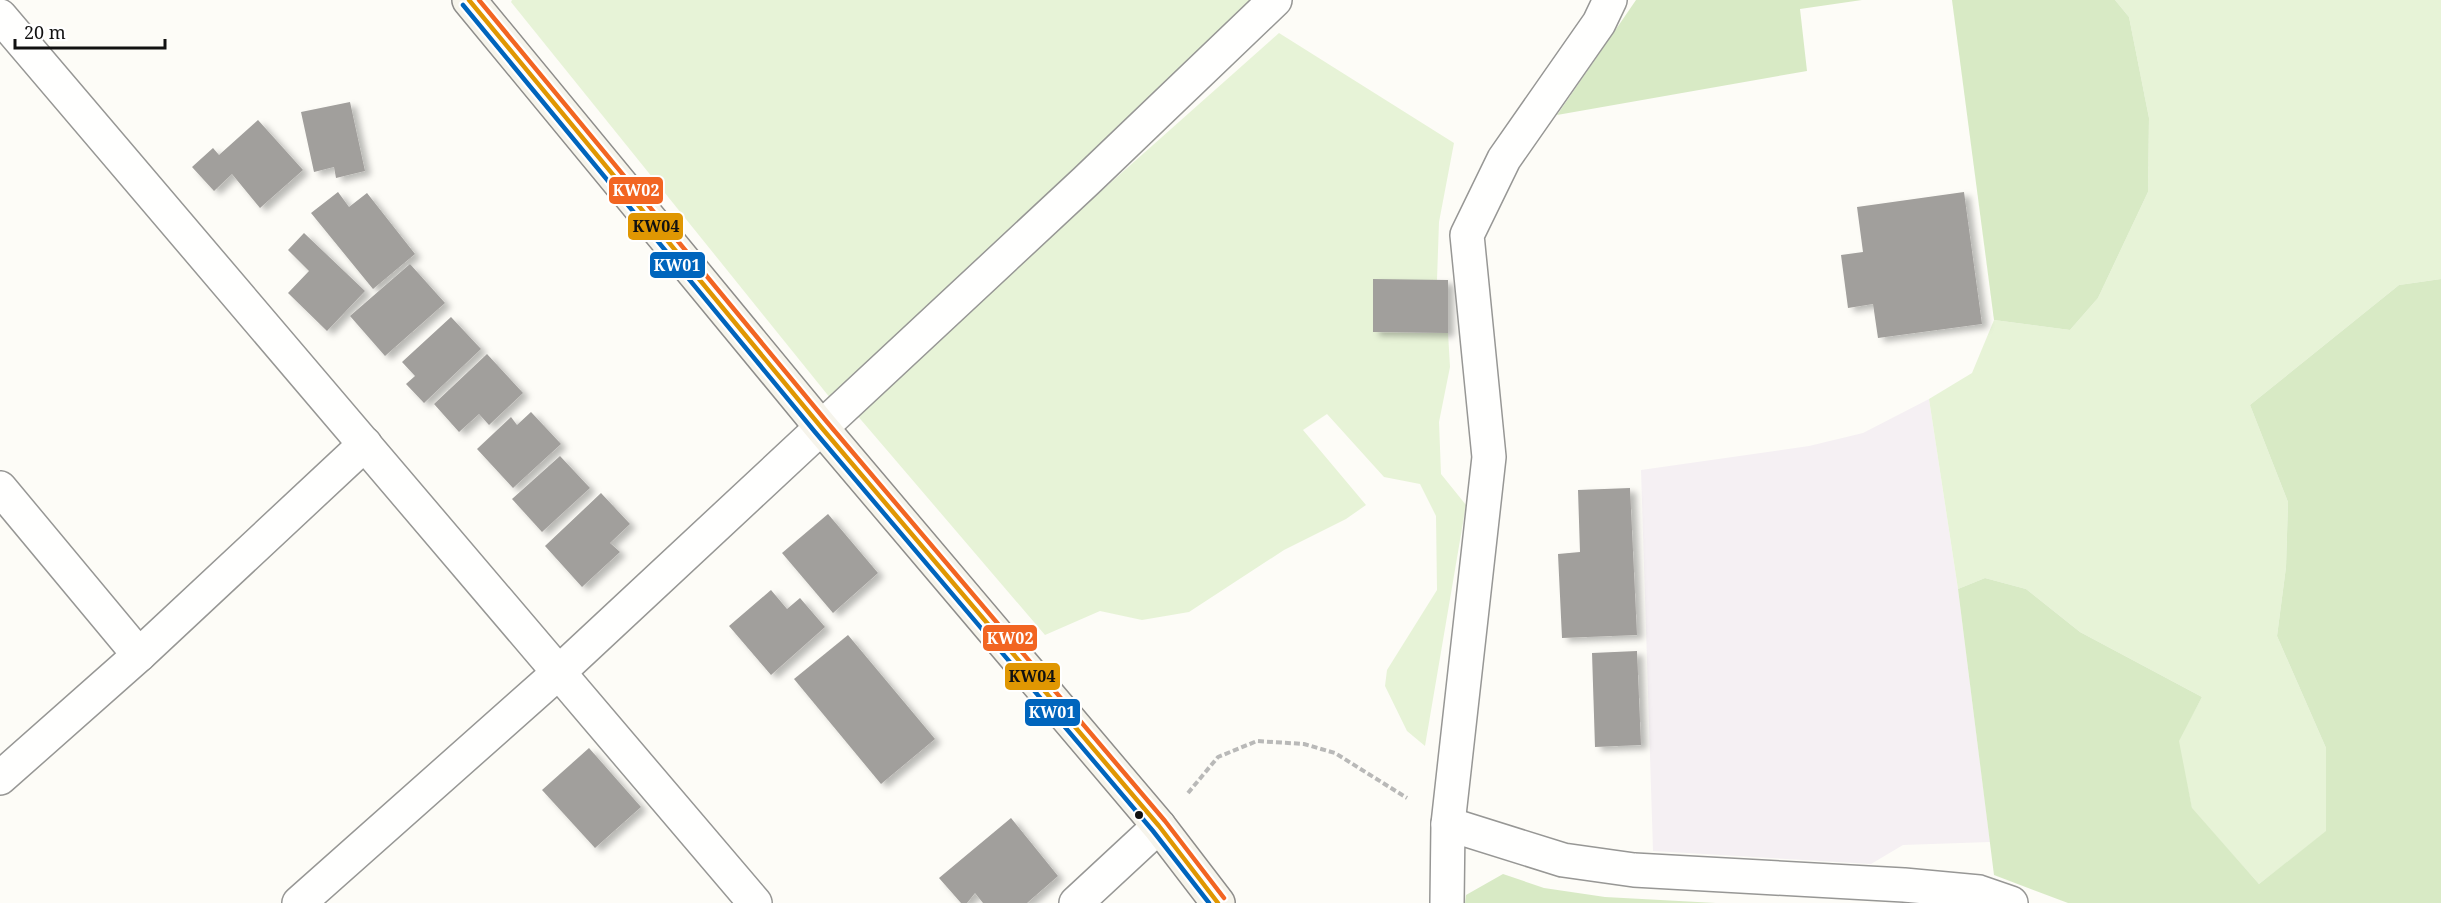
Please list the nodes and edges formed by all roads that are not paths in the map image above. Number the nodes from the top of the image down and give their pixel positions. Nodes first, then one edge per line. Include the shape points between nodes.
1 (469, 0) edge
2 (1275, 0) edge
3 (1610, 0) edge
4 (0, 16) edge
5 (821, 427) junction
6 (365, 444) junction
7 (0, 488) edge
8 (139, 655) junction
9 (558, 673) junction
10 (0, 778) edge
11 (1448, 824) junction
12 (1159, 826) junction
13 (299, 903) edge
14 (755, 903) edge
15 (1076, 903) edge
16 (1218, 903) edge
17 (1447, 903) edge
18 (2011, 903) edge

1 - 5 main road
2 - 5 street via 1086,182
3 - 11 street via 1599,23 1504,159 1467,235 1489,457
4 - 6 street
5 - 9 street
5 - 12 main road
6 - 8 street
6 - 9 street
7 - 8 street
8 - 10 street
9 - 13 street
9 - 14 street
11 - 17 street
11 - 18 street via 1563,860 1634,870 1904,885 1978,892
12 - 15 street
12 - 16 main road

